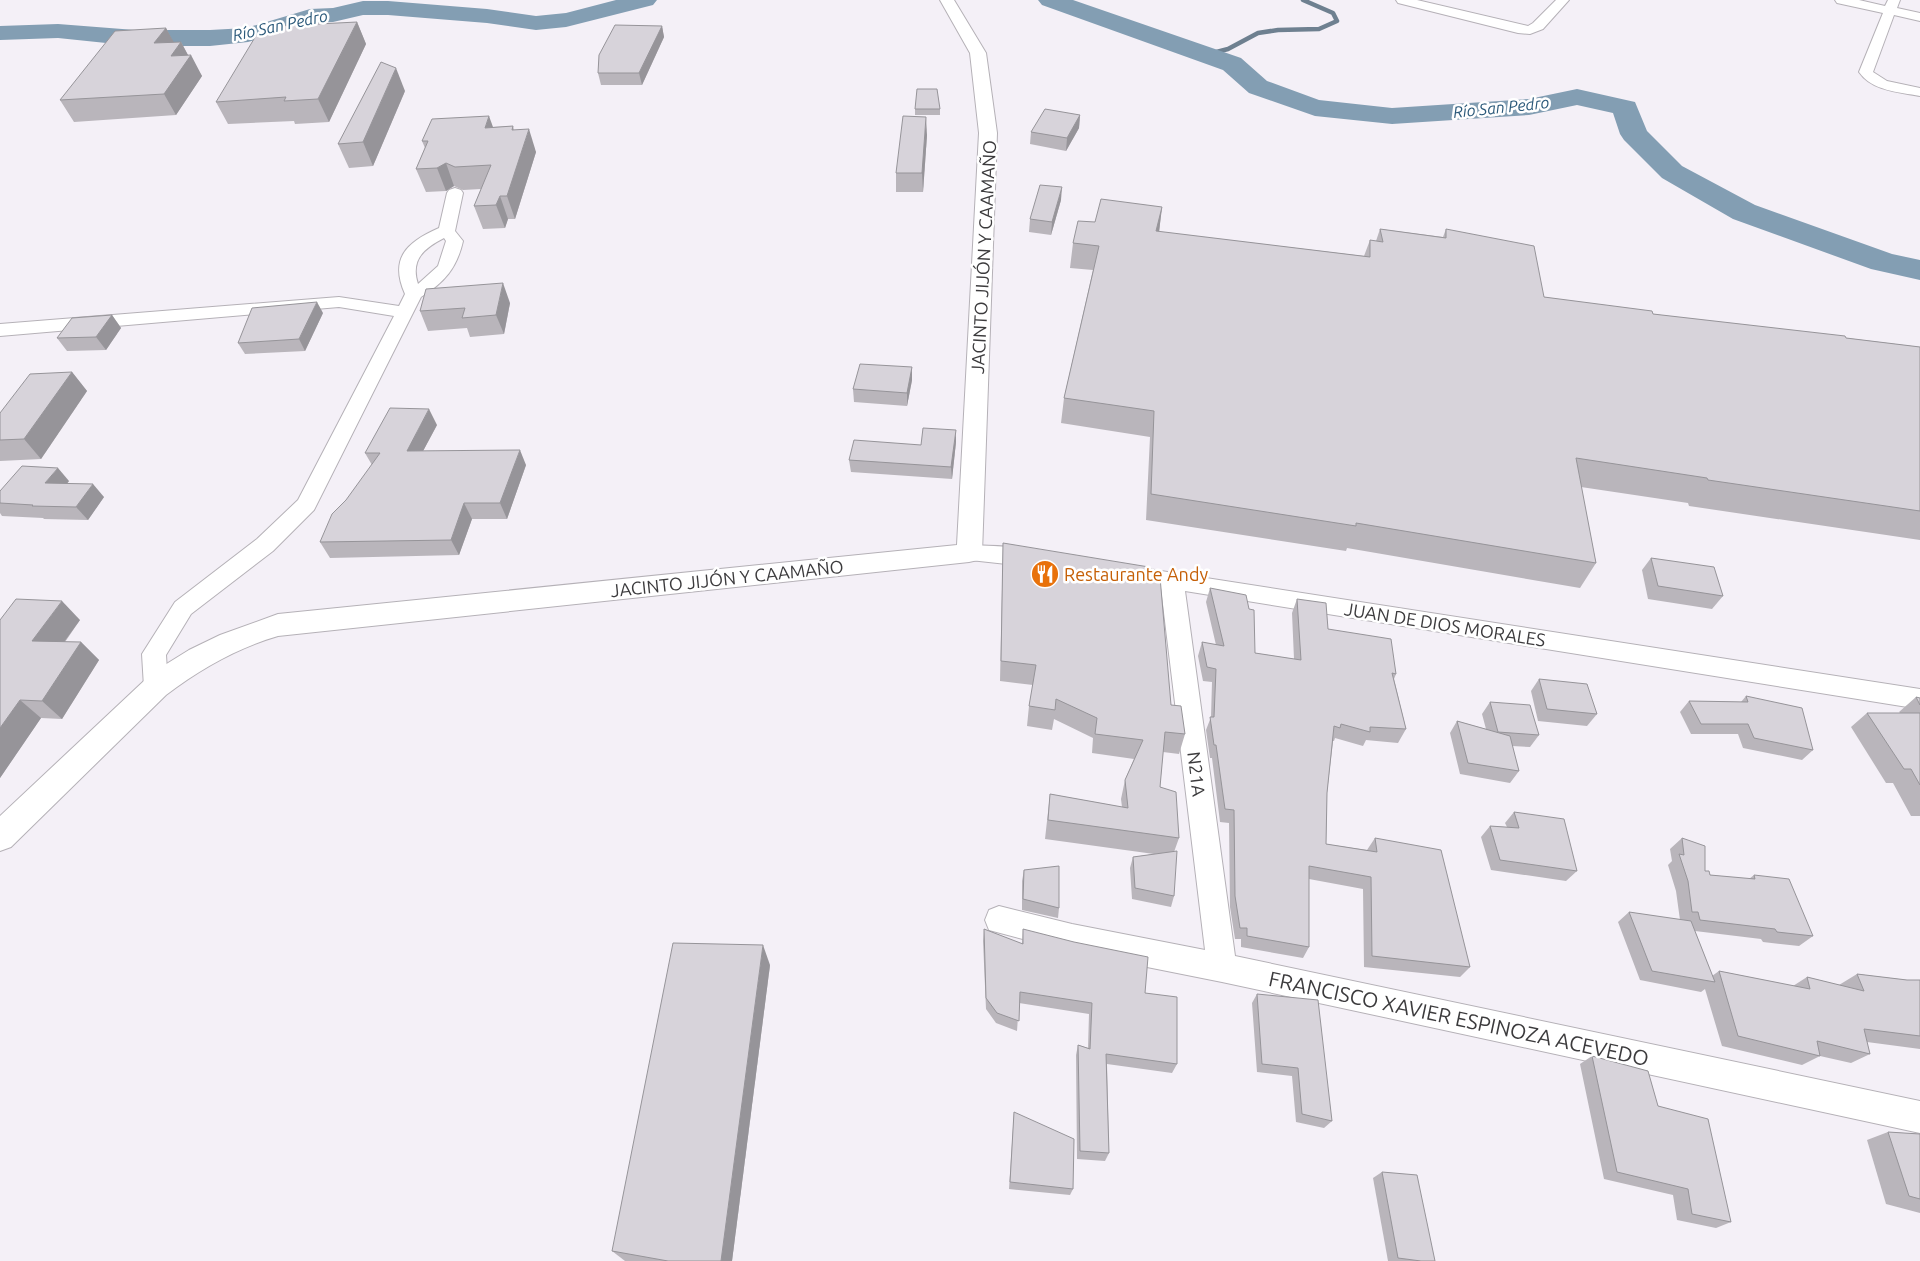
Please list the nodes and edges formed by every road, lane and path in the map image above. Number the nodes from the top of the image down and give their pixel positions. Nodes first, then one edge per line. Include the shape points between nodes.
1 (947, 0) edge
2 (1402, 0) edge
3 (1563, 0) edge
4 (1841, 0) edge
5 (1891, 5) edge
6 (1920, 17) edge
7 (1920, 92) edge
8 (456, 193) dead end
9 (447, 230) junction
10 (414, 294) junction
11 (404, 312) junction
12 (0, 330) edge
13 (969, 553) junction
14 (1057, 562) edge
15 (1105, 570) edge
16 (1172, 581) junction
17 (156, 687) junction
18 (1920, 699) edge
19 (0, 837) edge
20 (999, 920) dead end
21 (1222, 968) junction
22 (1920, 1116) edge

1 - 13 street, JACINTO JIJÓN Y CAAMAÑO via 978,53 988,133
2 - 3 street via 1530,30
4 - 5 street
5 - 6 street
5 - 7 street via 1866,72 1877,82
8 - 9 street
9 - 10 street via 455,241 453,255 445,270 432,283
9 - 10 street via 425,240 412,253 407,266 408,283
10 - 11 street
11 - 12 street via 339,302
11 - 17 street via 306,505 265,545 183,608 154,654
13 - 14 street
13 - 17 street, JACINTO JIJÓN Y CAAMAÑO via 278,625 214,649
15 - 16 street, JUAN DE DIOS MORALES
16 - 18 street, JUAN DE DIOS MORALES
16 - 21 street, N21A
17 - 19 street, JACINTO JIJÓN Y CAAMAÑO
20 - 21 street, FRANCISCO XAVIER ESPINOZA ACEVEDO
21 - 22 street, FRANCISCO XAVIER ESPINOZA ACEVEDO

